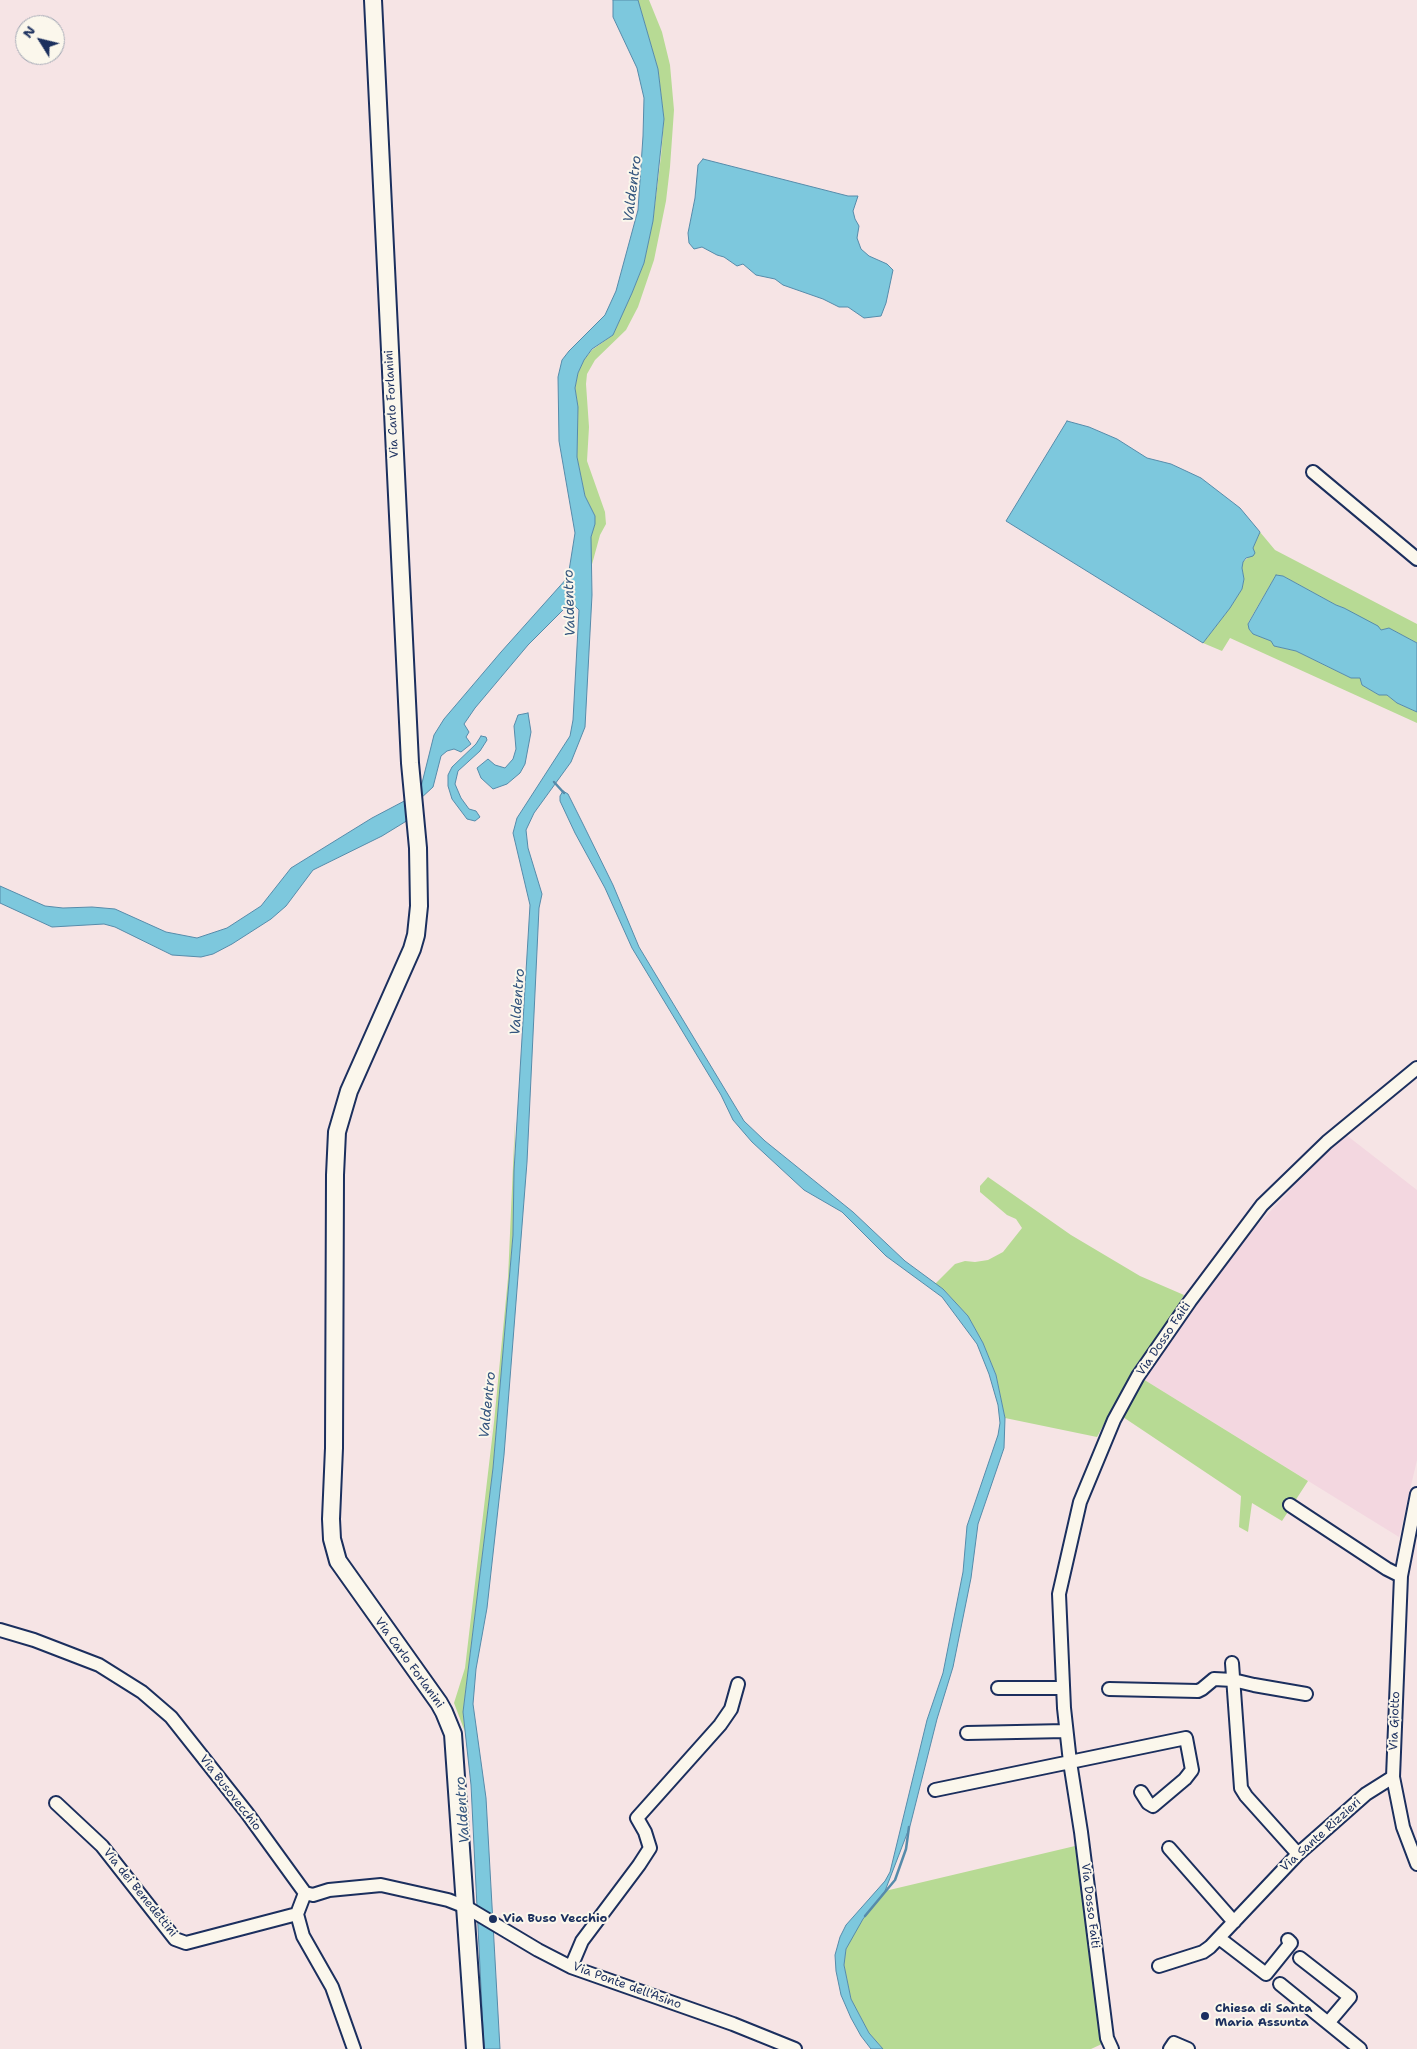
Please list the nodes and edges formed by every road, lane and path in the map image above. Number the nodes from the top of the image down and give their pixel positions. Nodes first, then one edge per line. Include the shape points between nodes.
1 (372, 0) edge
2 (1313, 472) dead end
3 (1417, 559) edge
4 (1417, 1068) edge
5 (1417, 1494) edge
6 (1290, 1505) dead end
7 (1401, 1576) junction
8 (0, 1630) edge
9 (1232, 1663) dead end
10 (1233, 1680) junction
11 (738, 1684) dead end
12 (998, 1688) dead end
13 (1063, 1688) junction
14 (1109, 1689) dead end
15 (1306, 1694) dead end
16 (1066, 1731) junction
17 (967, 1734) dead end
18 (1070, 1762) junction
19 (1393, 1777) junction
20 (935, 1790) dead end
21 (1141, 1792) dead end
22 (56, 1803) dead end
23 (1169, 1848) dead end
24 (1298, 1854) junction
25 (1417, 1864) edge
26 (305, 1893) junction
27 (470, 1909) junction
28 (296, 1914) junction
29 (1234, 1922) junction
30 (1219, 1938) junction
31 (1288, 1940) dead end
32 (1300, 1958) dead end
33 (1159, 1966) dead end
34 (571, 1967) junction
35 (1280, 1984) dead end
36 (1328, 2023) junction
37 (354, 2049) edge
38 (475, 2049) edge
39 (795, 2049) edge
40 (1112, 2049) edge
41 (1170, 2049) edge
42 (1188, 2049) edge
43 (1360, 2049) edge

1 - 27 main road, Via Carlo Forlanini via 419,906 416,935 349,1091 337,1132 331,1519 338,1561 439,1703 450,1724
2 - 3 street
4 - 13 street, Via Dosso Faiti via 1327,1142 1262,1205 1138,1376 1114,1420 1080,1502 1059,1594
5 - 7 street, Via Giotto
6 - 7 street
7 - 19 street, Via Giotto
8 - 26 street, Via Busovecchio via 99,1665 142,1692 171,1717
9 - 10 street
10 - 14 street via 1214,1679 1198,1691
10 - 15 street
10 - 24 street via 1241,1788
11 - 34 street via 731,1709 720,1725 637,1818 650,1848 582,1941
12 - 13 street
13 - 16 street, Via Dosso Faiti
16 - 17 street
16 - 18 street, Via Dosso Faiti
18 - 20 street
18 - 21 street via 1186,1738 1192,1770 1185,1779 1153,1806
18 - 40 street, Via Dosso Faiti via 1107,2038
19 - 24 street, Via Sante Rizzieri via 1366,1794
19 - 25 street, Via Giotto via 1403,1827
22 - 28 street, Via dei Benedettini via 102,1846 174,1939 186,1943
23 - 29 street
24 - 29 street, Via Sante Rizzieri
26 - 27 street via 313,1895 329,1890 381,1885 424,1893
26 - 28 street
27 - 34 street, Via Ponte dell'Asino
27 - 38 main road, Via Carlo Forlanini
28 - 37 street via 303,1936 332,1987
29 - 30 street, Via Sante Rizzieri
30 - 31 street via 1266,1974 1291,1943
30 - 33 street, Via Sante Rizzieri via 1203,1952
32 - 36 street via 1350,1997
34 - 39 street, Via Ponte dell'Asino
35 - 36 street
36 - 43 street
41 - 42 street via 1174,2043

